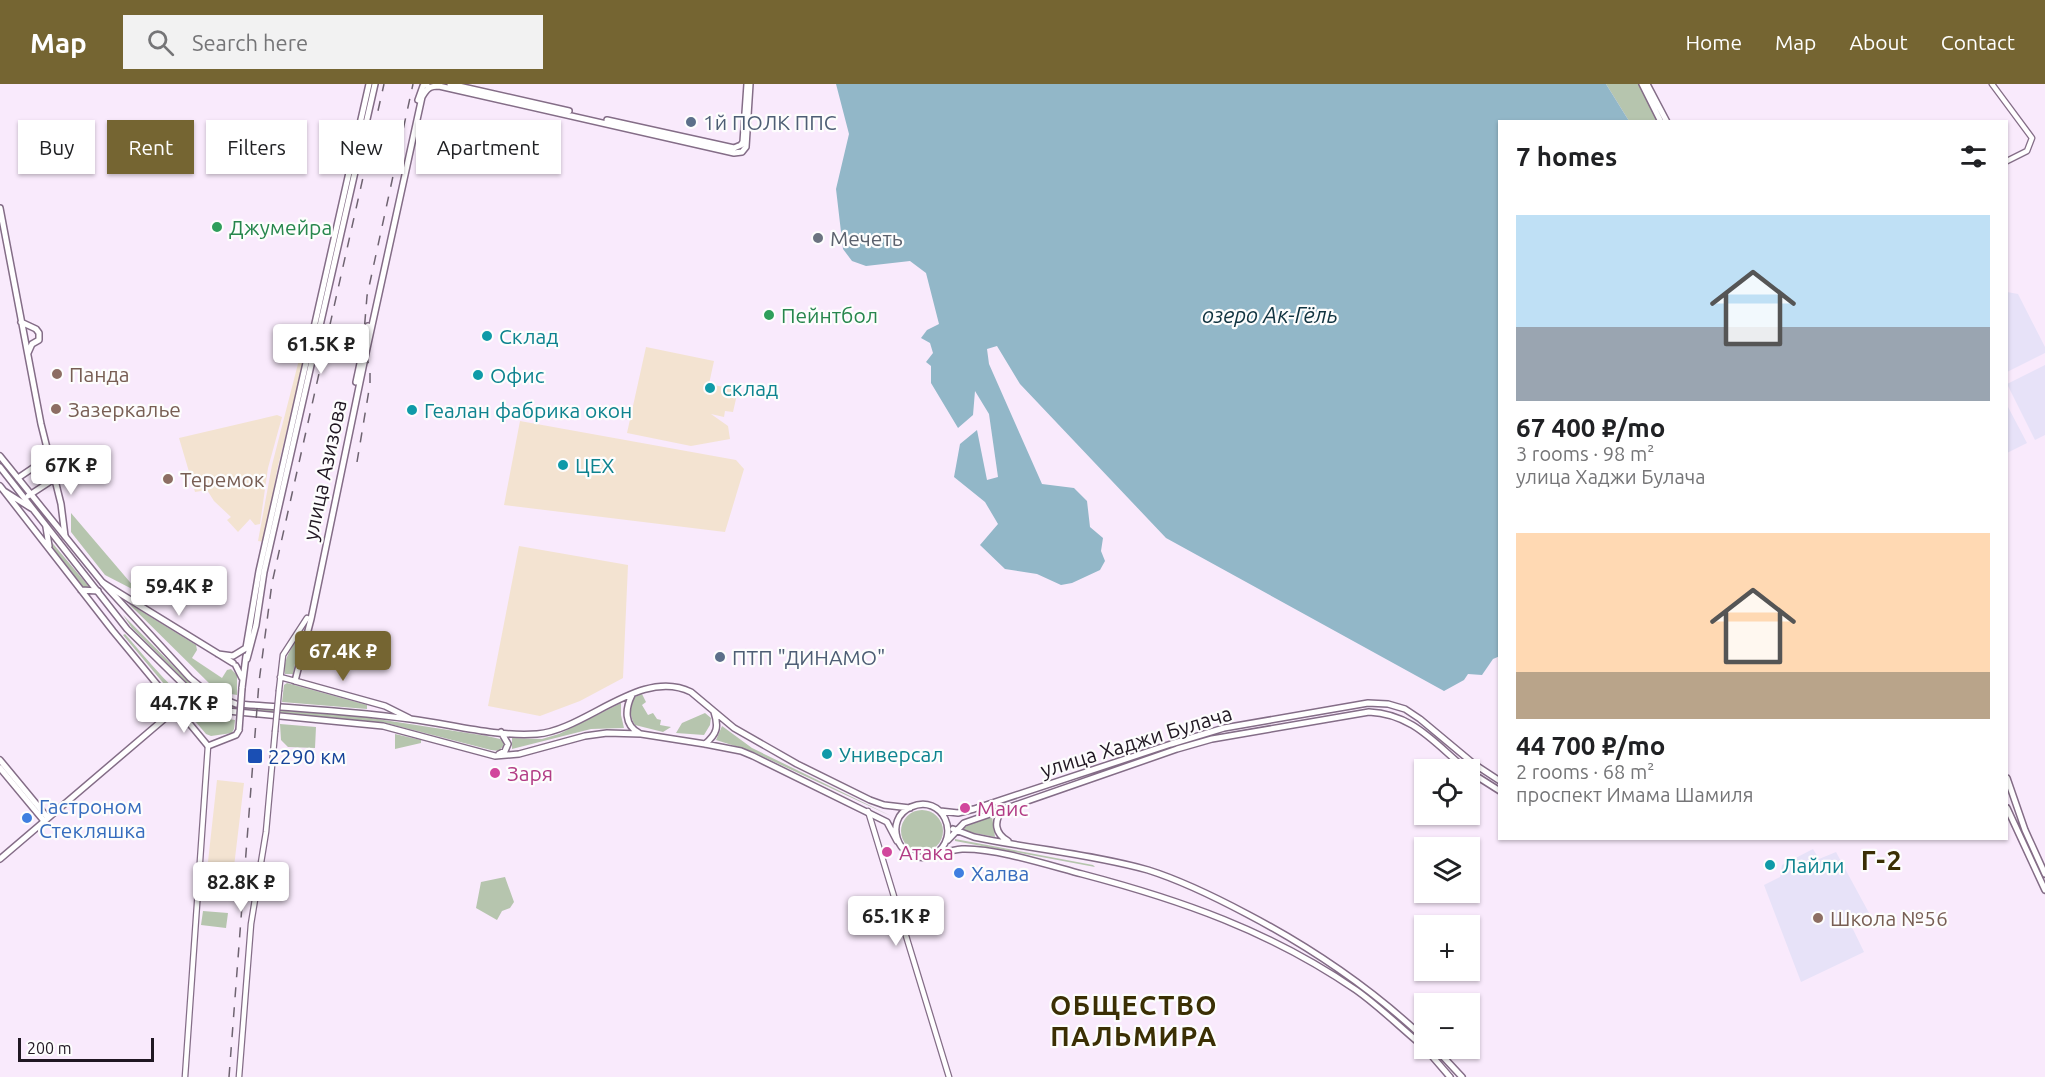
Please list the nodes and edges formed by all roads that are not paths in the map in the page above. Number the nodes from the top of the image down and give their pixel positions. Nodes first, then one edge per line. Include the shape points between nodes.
1 (369, 84) edge
2 (375, 84) edge
3 (427, 84) edge
4 (450, 84) edge
5 (749, 84) edge
6 (1642, 84) edge
7 (1647, 84) edge
8 (1992, 84) edge
9 (1660, 120) edge
10 (1666, 120) edge
11 (2008, 161) edge
12 (0, 208) edge
13 (21, 322) junction
14 (33, 328) junction
15 (24, 336) junction
16 (35, 343) junction
17 (28, 354) junction
18 (0, 456) edge
19 (49, 457) junction
20 (0, 467) edge
21 (18, 478) junction
22 (54, 479) junction
23 (2, 489) edge
24 (30, 495) junction
25 (23, 498) junction
26 (32, 509) junction
27 (46, 527) junction
28 (66, 536) junction
29 (49, 547) junction
30 (102, 582) junction
31 (81, 590) junction
32 (98, 591) junction
33 (124, 595) junction
34 (117, 599) junction
35 (309, 619) junction
36 (128, 628) junction
37 (113, 631) junction
38 (240, 652) junction
39 (218, 654) junction
40 (233, 656) junction
41 (246, 662) junction
42 (234, 664) junction
43 (280, 677) junction
44 (243, 679) junction
45 (295, 681) junction
46 (633, 694) junction
47 (385, 706) junction
48 (177, 708) junction
49 (714, 711) junction
50 (384, 716) junction
51 (410, 719) junction
52 (1431, 728) junction
53 (501, 732) junction
54 (641, 734) junction
55 (1426, 736) junction
56 (705, 744) junction
57 (208, 746) junction
58 (1140, 754) junction
59 (495, 756) junction
60 (1454, 759) edge
61 (0, 760) edge
62 (1142, 761) junction
63 (0, 768) edge
64 (1480, 778) edge
65 (1498, 780) edge
66 (2008, 781) edge
67 (1498, 790) edge
68 (1016, 795) junction
69 (1019, 803) junction
70 (909, 808) junction
71 (1003, 809) junction
72 (2008, 810) edge
73 (868, 811) junction
74 (940, 811) junction
75 (46, 819) junction
76 (948, 825) junction
77 (956, 831) junction
78 (897, 841) junction
79 (1012, 844) junction
80 (944, 846) junction
81 (934, 855) junction
82 (0, 859) edge
83 (2045, 874) edge
84 (2045, 890) edge
85 (1414, 1029) edge
86 (1414, 1039) edge
87 (1434, 1059) edge
88 (1445, 1059) edge
89 (185, 1077) edge
90 (239, 1077) edge
91 (950, 1077) edge
92 (1450, 1077) edge
93 (1462, 1077) edge

1 - 38 main road via 259,572 251,627 246,648
2 - 41 main road
3 - 35 main road, улица Азизова via 419,95 363,345
4 - 5 main road, улица Азизова via 734,148 743,142
5 - 35 main road, улица Азизова via 746,147 734,153 440,86 426,90
6 - 9 main road
7 - 10 main road
8 - 11 street via 2032,138 2027,151
12 - 13 main road
13 - 14 main road
13 - 15 main road
14 - 15 main road
14 - 16 main road via 40,335
15 - 16 main road
15 - 17 main road
16 - 17 main road
17 - 19 main road
18 - 21 main road
19 - 21 main road
19 - 22 main road
20 - 25 main road
21 - 24 main road
22 - 24 main road
22 - 28 main road
23 - 26 main road
23 - 29 main road
24 - 25 main road
24 - 28 main road
25 - 26 main road
26 - 27 main road
27 - 29 main road
27 - 32 main road
28 - 30 main road
29 - 31 main road
30 - 33 main road
30 - 34 main road
31 - 32 main road
31 - 37 main road
32 - 36 main road
33 - 34 main road
33 - 39 main road
34 - 50 main road via 208,693 236,704
35 - 43 street, улица Азизова via 283,656
35 - 45 main road, улица Азизова
36 - 37 main road
36 - 59 main road via 203,704 217,710 383,726
37 - 48 main road
38 - 40 main road
38 - 41 main road
39 - 40 main road
39 - 42 main road
40 - 42 main road
41 - 42 main road
41 - 44 main road
42 - 44 main road
43 - 45 street
43 - 90 street, улица Азизова, bridge via 266,832 251,924
44 - 57 main road, bridge via 236,735
45 - 47 main road
46 - 49 main road via 651,688 681,688
46 - 53 main road via 561,729 537,734
46 - 54 main road via 627,707 628,720 632,729
47 - 50 main road
47 - 51 main road
48 - 57 main road
48 - 75 main road
49 - 56 main road via 718,727
49 - 70 main road via 753,740 838,785 884,805
50 - 51 main road
51 - 53 main road
52 - 55 main road
52 - 58 main road, улица Хаджи Булача via 1405,709 1368,704 1224,728
52 - 65 main road, улица Хаджи Булача
53 - 59 main road via 508,744 503,753
54 - 56 main road
54 - 59 main road via 585,736 519,754
55 - 60 main road, улица Хаджи Булача
55 - 62 main road, улица Хаджи Булача via 1401,718 1369,712 1235,734
56 - 73 main road via 741,751
57 - 89 street
58 - 62 main road
58 - 68 main road, улица Хаджи Булача
61 - 75 main road
62 - 69 main road, улица Хаджи Булача
63 - 75 main road
64 - 67 main road, улица Хаджи Булача
66 - 83 main road
68 - 69 main road
68 - 74 main road, улица Хаджи Булача via 967,811
69 - 71 main road, улица Хаджи Булача
70 - 74 main road via 923,804
70 - 78 main road via 897,822
71 - 77 main road, улица Хаджи Булача via 964,823
71 - 79 main road via 996,822 997,830
72 - 84 main road
73 - 78 main road via 887,822
73 - 91 street
74 - 76 main road
75 - 82 main road
76 - 77 main road
76 - 80 main road
77 - 79 main road
77 - 80 main road
78 - 81 main road via 913,856
79 - 85 main road via 1130,866 1173,878 1214,896 1334,966
80 - 81 main road
81 - 86 main road via 976,850 1032,861 1221,917 1322,968
87 - 92 main road
88 - 93 main road

